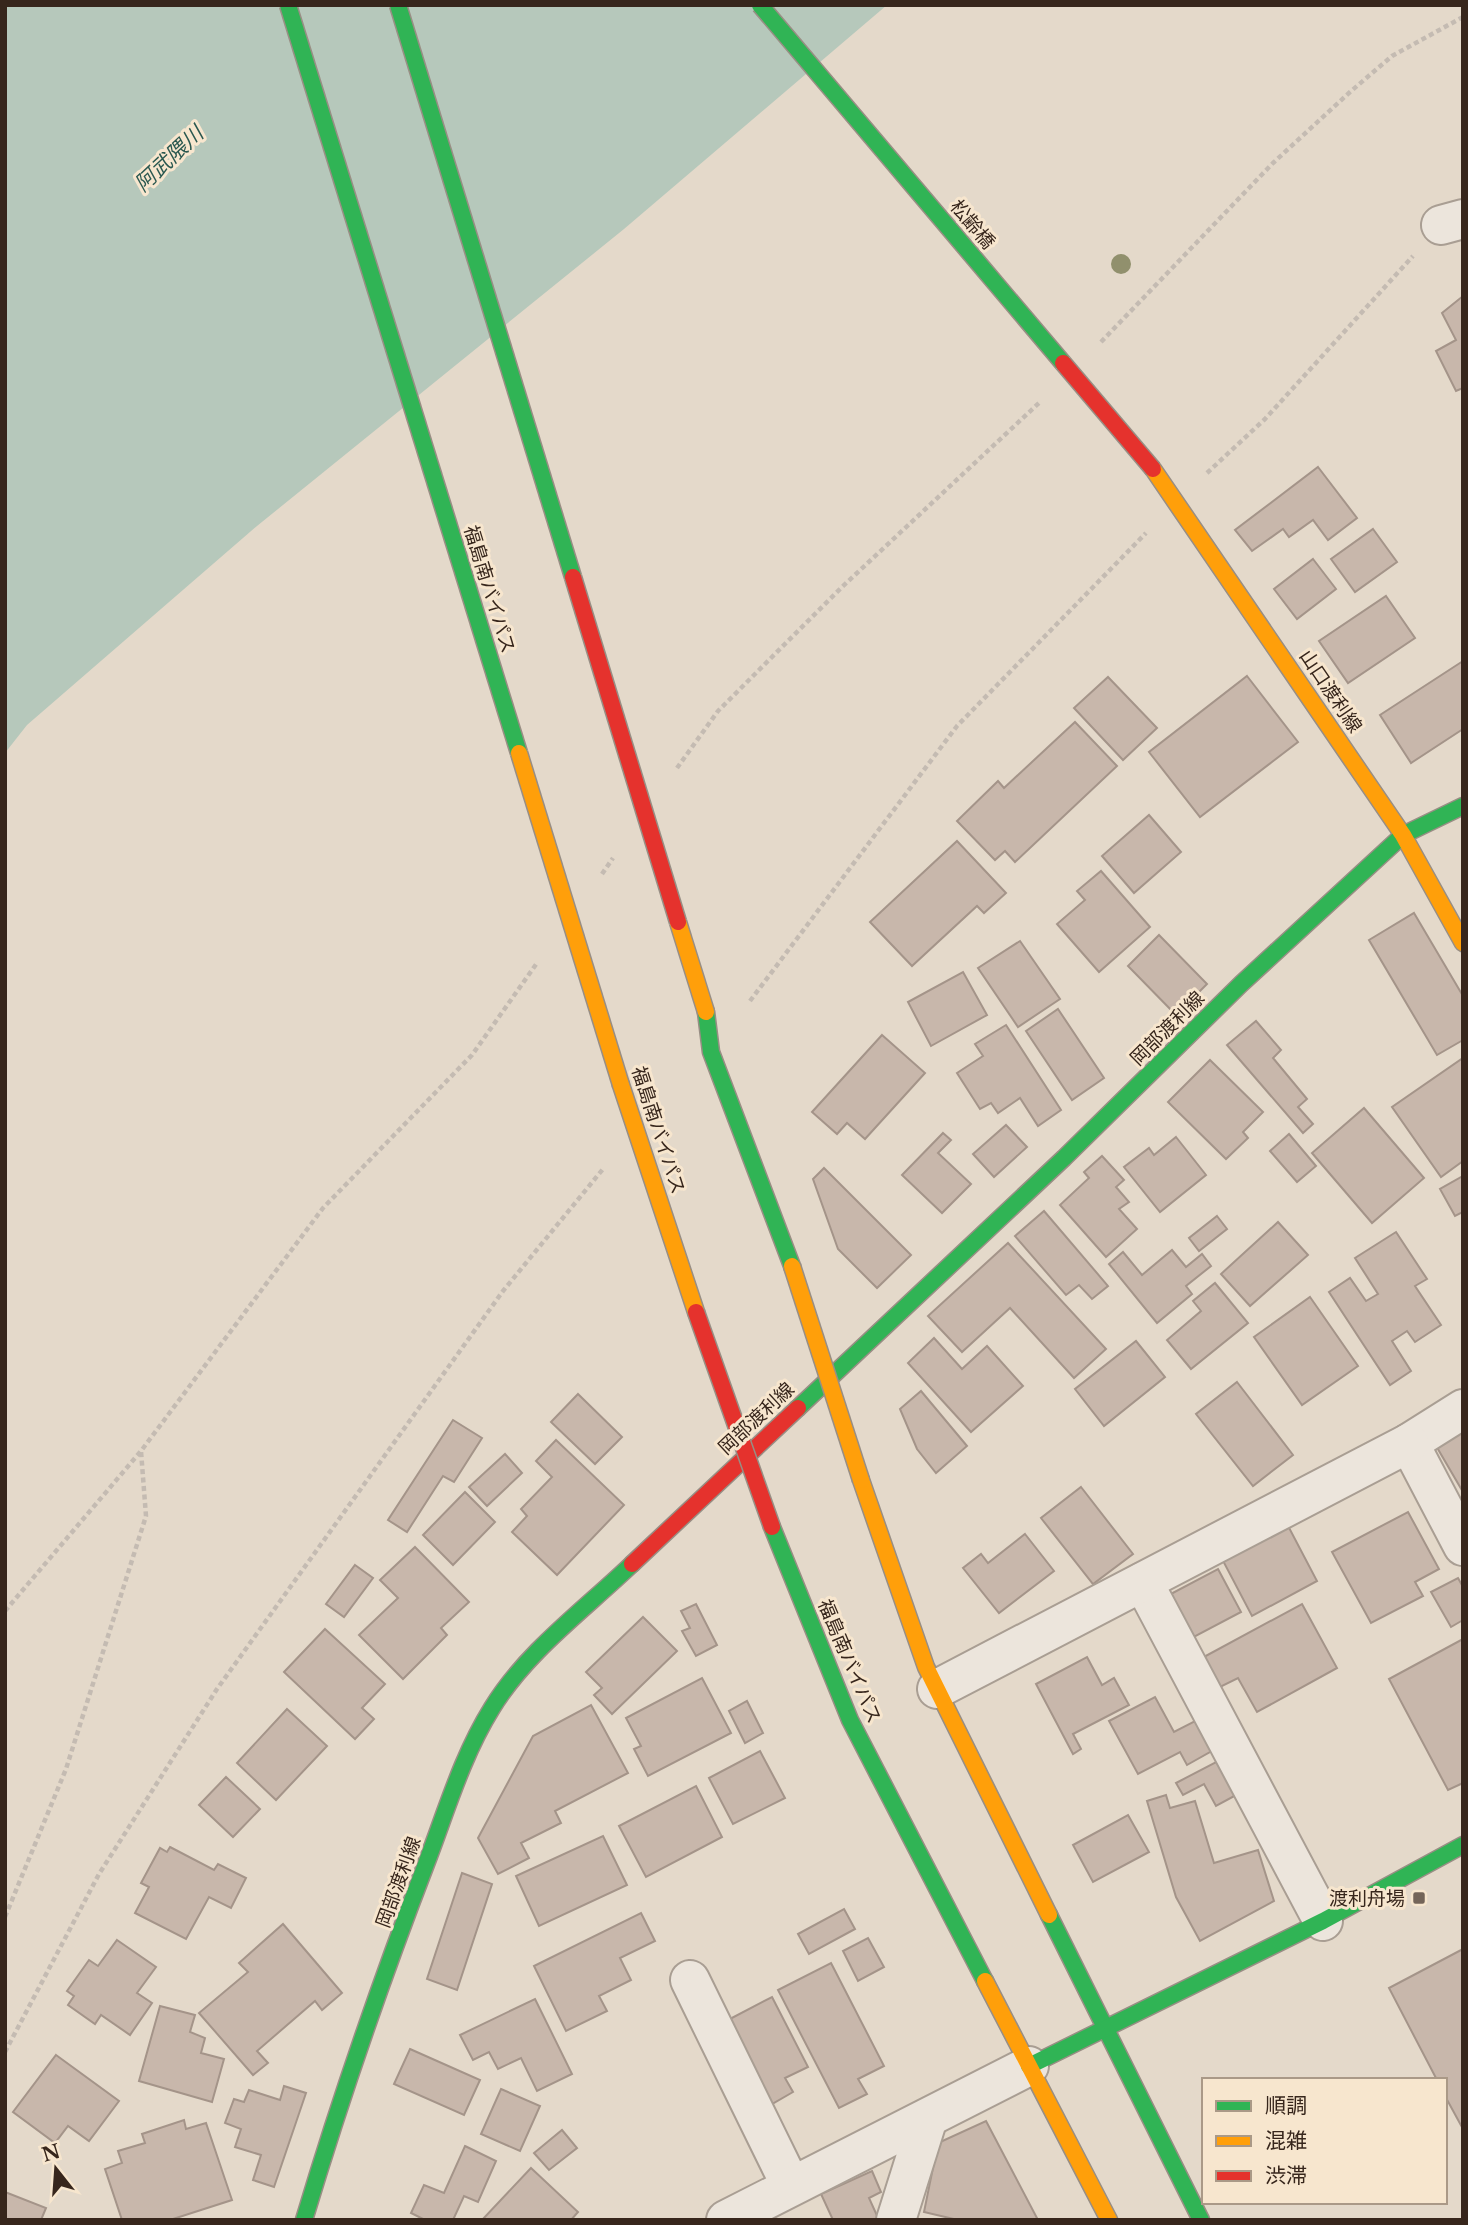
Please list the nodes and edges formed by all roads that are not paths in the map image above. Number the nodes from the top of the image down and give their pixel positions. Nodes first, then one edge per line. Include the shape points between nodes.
1 (288, 5) edge
2 (398, 5) edge
3 (760, 5) edge
4 (1153, 469) joint
5 (1463, 806) edge
6 (1403, 835) junction
7 (1463, 943) edge
8 (1463, 1409) edge
9 (1409, 1443) junction
10 (1463, 1546) edge
11 (1143, 1582) junction
12 (937, 1689) junction
13 (1463, 1845) edge
14 (1323, 1920) junction
15 (690, 1980) dead end
16 (1104, 2027) junction
17 (1029, 2066) junction
18 (928, 2118) junction
19 (791, 2186) junction
20 (304, 2220) edge
21 (726, 2220) edge
22 (896, 2220) edge
23 (1109, 2220) edge
24 (1201, 2220) edge

1 - 17 main road, 福島南バイパス, bridge via 621,1085 772,1527 850,1720
2 - 12 main road, bridge via 706,1012 711,1052 792,1266 861,1480
3 - 4 main road, 松齢橋, bridge
4 - 6 main road, 山口渡利線
5 - 6 main road, 岡部渡利線
6 - 7 main road, 山口渡利線
6 - 20 main road, 岡部渡利線 via 522,1668 492,1708 467,1757 411,1903
8 - 9 street
9 - 10 street
9 - 11 street
11 - 12 street
11 - 14 street
12 - 16 main road
13 - 14 main road
14 - 16 main road
15 - 19 street
16 - 17 main road
16 - 24 main road
17 - 18 street
17 - 23 main road, 福島南バイパス
18 - 19 street
18 - 22 street
19 - 21 street

